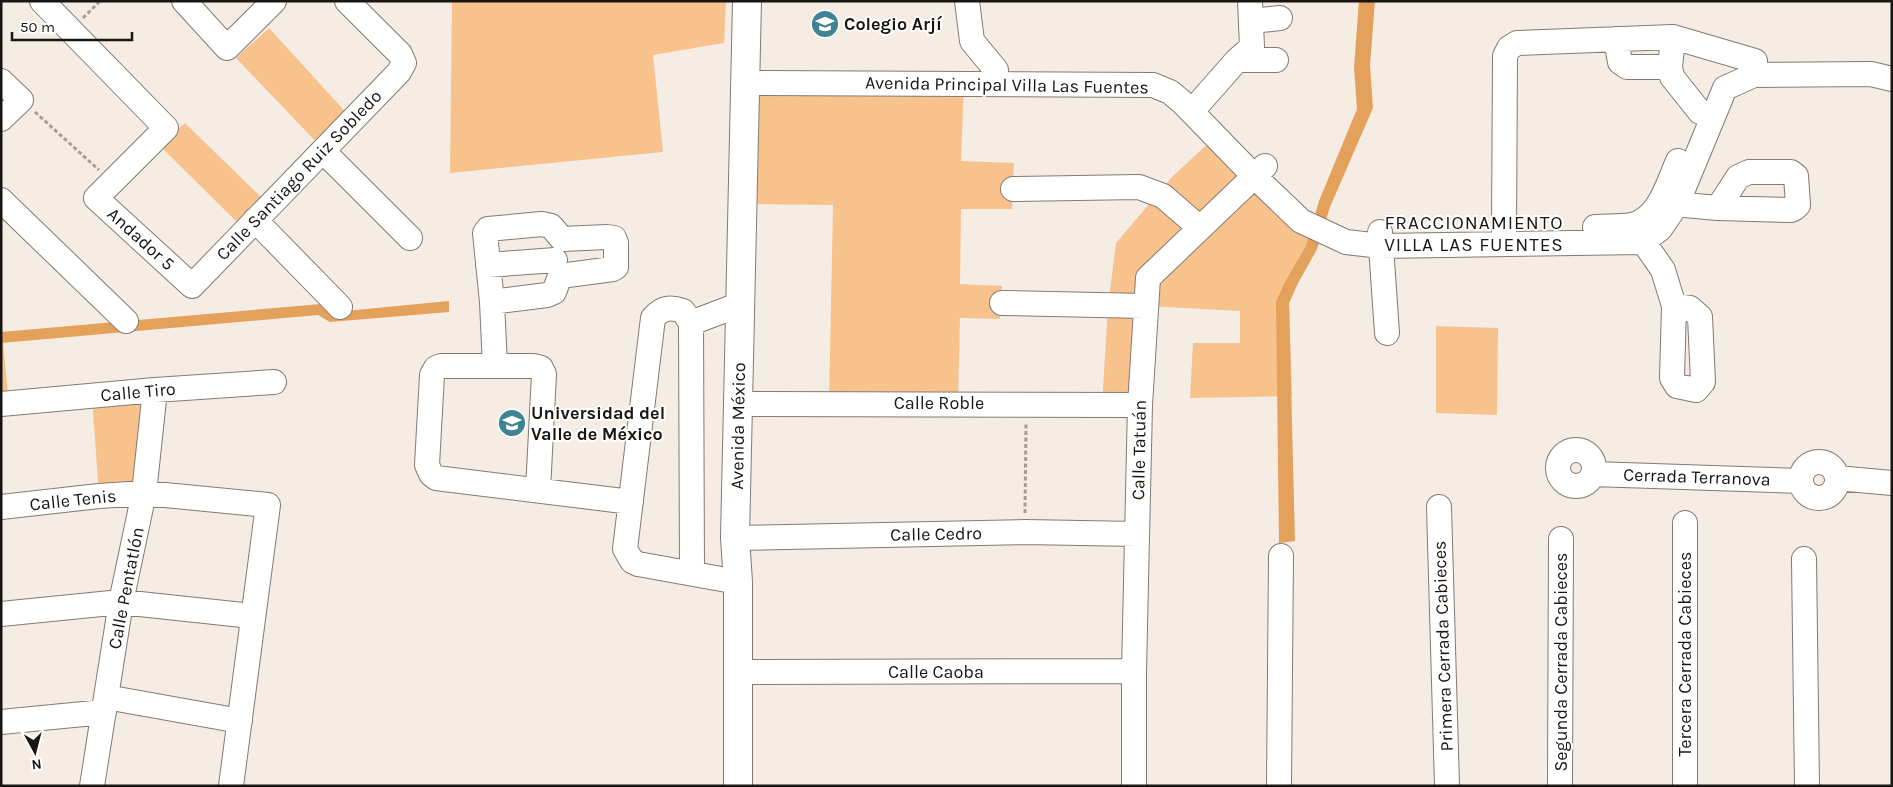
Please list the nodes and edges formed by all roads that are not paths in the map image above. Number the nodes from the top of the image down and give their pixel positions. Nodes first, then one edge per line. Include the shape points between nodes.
1 (42, 1) edge
2 (184, 1) edge
3 (274, 1) edge
4 (347, 1) edge
5 (747, 1) edge
6 (967, 1) edge
7 (1251, 11) edge
8 (1280, 18) dead end
9 (1673, 37) junction
10 (1616, 39) junction
11 (1237, 60) junction
12 (1276, 60) dead end
13 (1755, 61) junction
14 (1892, 64) edge
15 (1670, 67) junction
16 (996, 70) junction
17 (746, 75) junction
18 (1892, 80) edge
19 (1, 81) edge
20 (1201, 101) junction
21 (1700, 112) junction
22 (1, 118) edge
23 (322, 151) junction
24 (1259, 171) junction
25 (1013, 189) dead end
26 (1, 200) edge
27 (1668, 204) junction
28 (1718, 208) dead end
29 (254, 220) junction
30 (1200, 228) junction
31 (1504, 231) junction
32 (1637, 234) junction
33 (410, 238) dead end
34 (1381, 239) junction
35 (559, 258) junction
36 (488, 266) junction
37 (192, 286) joint
38 (492, 302) junction
39 (1002, 303) dead end
40 (741, 304) junction
41 (1145, 306) junction
42 (1674, 306) dead end
43 (340, 307) dead end
44 (126, 321) dead end
45 (691, 324) junction
46 (1387, 332) dead end
47 (495, 366) junction
48 (274, 382) dead end
49 (156, 390) junction
50 (1, 404) edge
51 (738, 404) junction
52 (1140, 405) junction
53 (1593, 474) dead end
54 (1892, 483) edge
55 (538, 490) junction
56 (144, 493) junction
57 (631, 502) junction
58 (1, 507) edge
59 (1439, 507) dead end
60 (1685, 523) dead end
61 (1137, 534) junction
62 (735, 538) junction
63 (1561, 539) dead end
64 (1281, 556) dead end
65 (1804, 559) dead end
66 (692, 572) junction
67 (738, 582) junction
68 (121, 602) junction
69 (1, 614) edge
70 (252, 616) junction
71 (1134, 671) junction
72 (738, 672) junction
73 (105, 705) junction
74 (240, 721) junction
75 (1, 722) edge
76 (92, 786) edge
77 (231, 786) edge
78 (738, 786) edge
79 (1134, 786) edge
80 (1279, 786) edge
81 (1446, 786) edge
82 (1560, 786) edge
83 (1685, 786) edge
84 (1806, 786) edge

1 - 37 street, Andador 5 via 166,128 96,198
2 - 3 street via 228,48
4 - 23 street, Calle Santiago Ruiz Sobledo via 400,54 404,63
5 - 17 main road, Avenida México
6 - 16 street via 972,41
7 - 8 street
7 - 11 street via 1252,47
9 - 10 street
9 - 13 street
9 - 15 street
10 - 15 street via 1620,62 1627,67
10 - 31 street via 1517,43 1509,48 1505,56
11 - 12 street
11 - 20 street
13 - 14 street, Avenida Principal Villa Las Fuentes via 1875,60
13 - 21 street, Avenida Principal Villa Las Fuentes via 1735,66 1715,79
15 - 21 street via 1672,77
16 - 17 street, Avenida Principal Villa Las Fuentes
16 - 20 street, Avenida Principal Villa Las Fuentes via 1156,75 1178,81
17 - 24 street, Avenida Principal Villa Las Fuentes via 1153,85 1170,92
17 - 40 main road, Avenida México
18 - 27 street, Avenida Principal Villa Las Fuentes via 1871,74 1754,75 1726,88
19 - 22 street via 21,100
20 - 24 street, Avenida Principal Villa Las Fuentes
21 - 27 street, Avenida Principal Villa Las Fuentes
23 - 29 street, Calle Santiago Ruiz Sobledo
23 - 33 street
24 - 30 street, Calle Tatuán
24 - 34 street, Avenida Principal Villa Las Fuentes via 1312,212 1347,229
25 - 30 street via 1139,188 1162,196
26 - 44 street
27 - 28 street
27 - 32 street, Avenida Principal Villa Las Fuentes via 1648,218
29 - 37 street, Calle Santiago Ruiz Sobledo
29 - 43 street
30 - 41 street, Calle Tatuán via 1148,278
31 - 32 street, Avenida Principal Villa Las Fuentes
31 - 34 street, Avenida Principal Villa Las Fuentes
32 - 34 street, Avenida Principal Villa Las Fuentes
32 - 42 street via 1663,270
34 - 46 street
35 - 36 street
35 - 36 street via 551,226 488,229 485,234
35 - 38 street via 554,292
36 - 38 street
38 - 47 street
39 - 41 street
40 - 45 street
40 - 51 main road, Avenida México
41 - 52 street, Calle Tatuán
45 - 57 street via 684,311 672,307 661,310 654,318
45 - 66 street
47 - 55 street via 534,366 541,368 544,374
47 - 55 street via 436,368 432,375 427,465 430,474 436,478
48 - 49 street, Calle Tiro
49 - 50 street, Calle Tiro
49 - 56 street, Calle Pentatlón
51 - 52 street, Calle Roble
51 - 62 main road, Avenida México
52 - 61 street, Calle Tatuán
53 - 54 street, Cerrada Terranova via 1801,480 1805,467 1825,462 1837,478
55 - 57 street
56 - 58 street, Calle Tenis
56 - 68 street, Calle Pentatlón
56 - 70 street, Calle Tenis via 268,505
57 - 66 street via 625,549 632,561
59 - 81 street, Primera Cerrada Cabieces
60 - 83 street, Tercera Cerrada Cabieces
61 - 62 street, Calle Cedro via 1025,532
61 - 71 street, Calle Tatuán
62 - 67 main road, Avenida México
63 - 82 street, Segunda Cerrada Cabieces
64 - 80 street
65 - 84 street
66 - 67 street
67 - 72 main road, Avenida México
68 - 69 street
68 - 70 street
68 - 73 street, Calle Pentatlón
70 - 74 street
71 - 72 street, Calle Caoba
71 - 79 street, Calle Tatuán
72 - 78 main road, Avenida México
73 - 74 street
73 - 75 street
73 - 76 street, Calle Pentatlón
74 - 77 street

